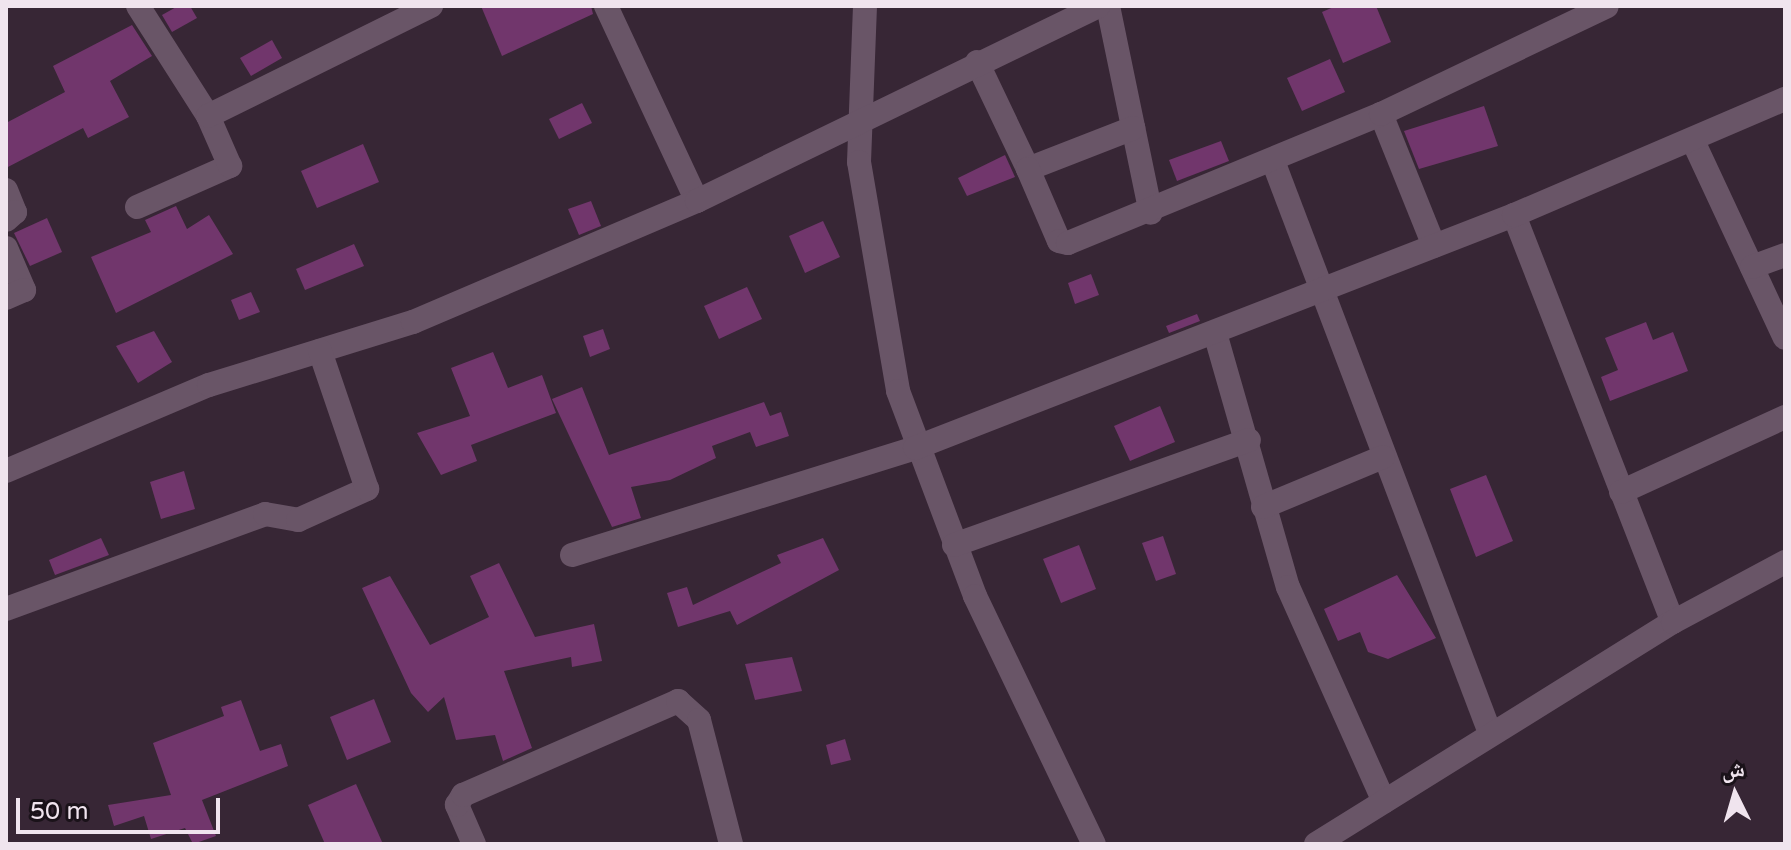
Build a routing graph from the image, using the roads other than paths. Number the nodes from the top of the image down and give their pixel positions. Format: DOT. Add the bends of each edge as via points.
graph roads {
  1 [pos="138,6"];
  2 [pos="431,6"];
  3 [pos="606,6"];
  4 [pos="865,6"];
  5 [pos="1098,6"];
  6 [pos="1108,6"];
  7 [pos="1607,6"];
  8 [pos="977,62"];
  9 [pos="1785,99"];
  10 [pos="1381,114"];
  11 [pos="208,116"];
  12 [pos="857,122"];
  13 [pos="1133,128"];
  14 [pos="1693,141"];
  15 [pos="1273,161"];
  16 [pos="1028,169"];
  17 [pos="6,190"];
  18 [pos="697,201"];
  19 [pos="137,207"];
  20 [pos="1151,213"];
  21 [pos="1514,215"];
  22 [pos="6,220"];
  23 [pos="1434,246"];
  24 [pos="6,248"];
  25 [pos="1785,255"];
  26 [pos="1752,267"];
  27 [pos="1321,291"];
  28 [pos="6,298"];
  29 [pos="1215,333"];
  30 [pos="1785,338"];
  31 [pos="320,351"];
  32 [pos="1785,417"];
  33 [pos="1249,440"];
  34 [pos="915,448"];
  35 [pos="1383,457"];
  36 [pos="6,471"];
  37 [pos="1621,492"];
  38 [pos="1263,507"];
  39 [pos="954,545"];
  40 [pos="572,555"];
  41 [pos="1785,562"];
  42 [pos="6,609"];
  43 [pos="1673,622"];
  44 [pos="1490,733"];
  45 [pos="1384,802"];
  46 [pos="474,844"];
  47 [pos="731,844"];
  48 [pos="1094,844"];
  49 [pos="1316,844"];
  1 -- 11 [label="street"];
  2 -- 11 [label="street"];
  3 -- 18 [label="street"];
  4 -- 12 [label="street"];
  5 -- 8 [label="street"];
  6 -- 13 [label="street"];
  7 -- 10 [label="street"];
  8 -- 12 [label="street"];
  8 -- 16 [label="street"];
  9 -- 14 [label="street"];
  10 -- 15 [label="street"];
  10 -- 23 [label="street"];
  11 -- 19 [label="street" via="230,166"];
  12 -- 18 [label="street"];
  12 -- 34 [label="street" via="873,274"];
  13 -- 16 [label="street"];
  13 -- 20 [label="street"];
  14 -- 21 [label="street"];
  14 -- 26 [label="street"];
  15 -- 20 [label="street"];
  15 -- 27 [label="street"];
  16 -- 20 [label="street" via="1063,244"];
  17 -- 22 [label="street" via="15,212"];
  18 -- 31 [label="street" via="413,322"];
  21 -- 23 [label="street"];
  21 -- 37 [label="street"];
  23 -- 27 [label="street"];
  24 -- 28 [label="street" via="24,290"];
  25 -- 26 [label="street"];
  26 -- 30 [label="street"];
  27 -- 29 [label="street"];
  27 -- 35 [label="street"];
  29 -- 33 [label="street"];
  29 -- 34 [label="street"];
  31 -- 36 [label="street" via="209,385"];
  31 -- 42 [label="street" via="367,489 298,520 265,514"];
  32 -- 37 [label="street"];
  33 -- 38 [label="street"];
  33 -- 39 [label="street"];
  34 -- 39 [label="street"];
  34 -- 40 [label="street"];
  35 -- 38 [label="street"];
  35 -- 44 [label="street"];
  37 -- 43 [label="street"];
  38 -- 45 [label="street" via="1288,587"];
  39 -- 48 [label="street"];
  41 -- 43 [label="street"];
  43 -- 44 [label="street"];
  44 -- 45 [label="street"];
  45 -- 49 [label="street"];
  46 -- 47 [label="street" via="457,805 463,795 678,701 699,720"];
}
